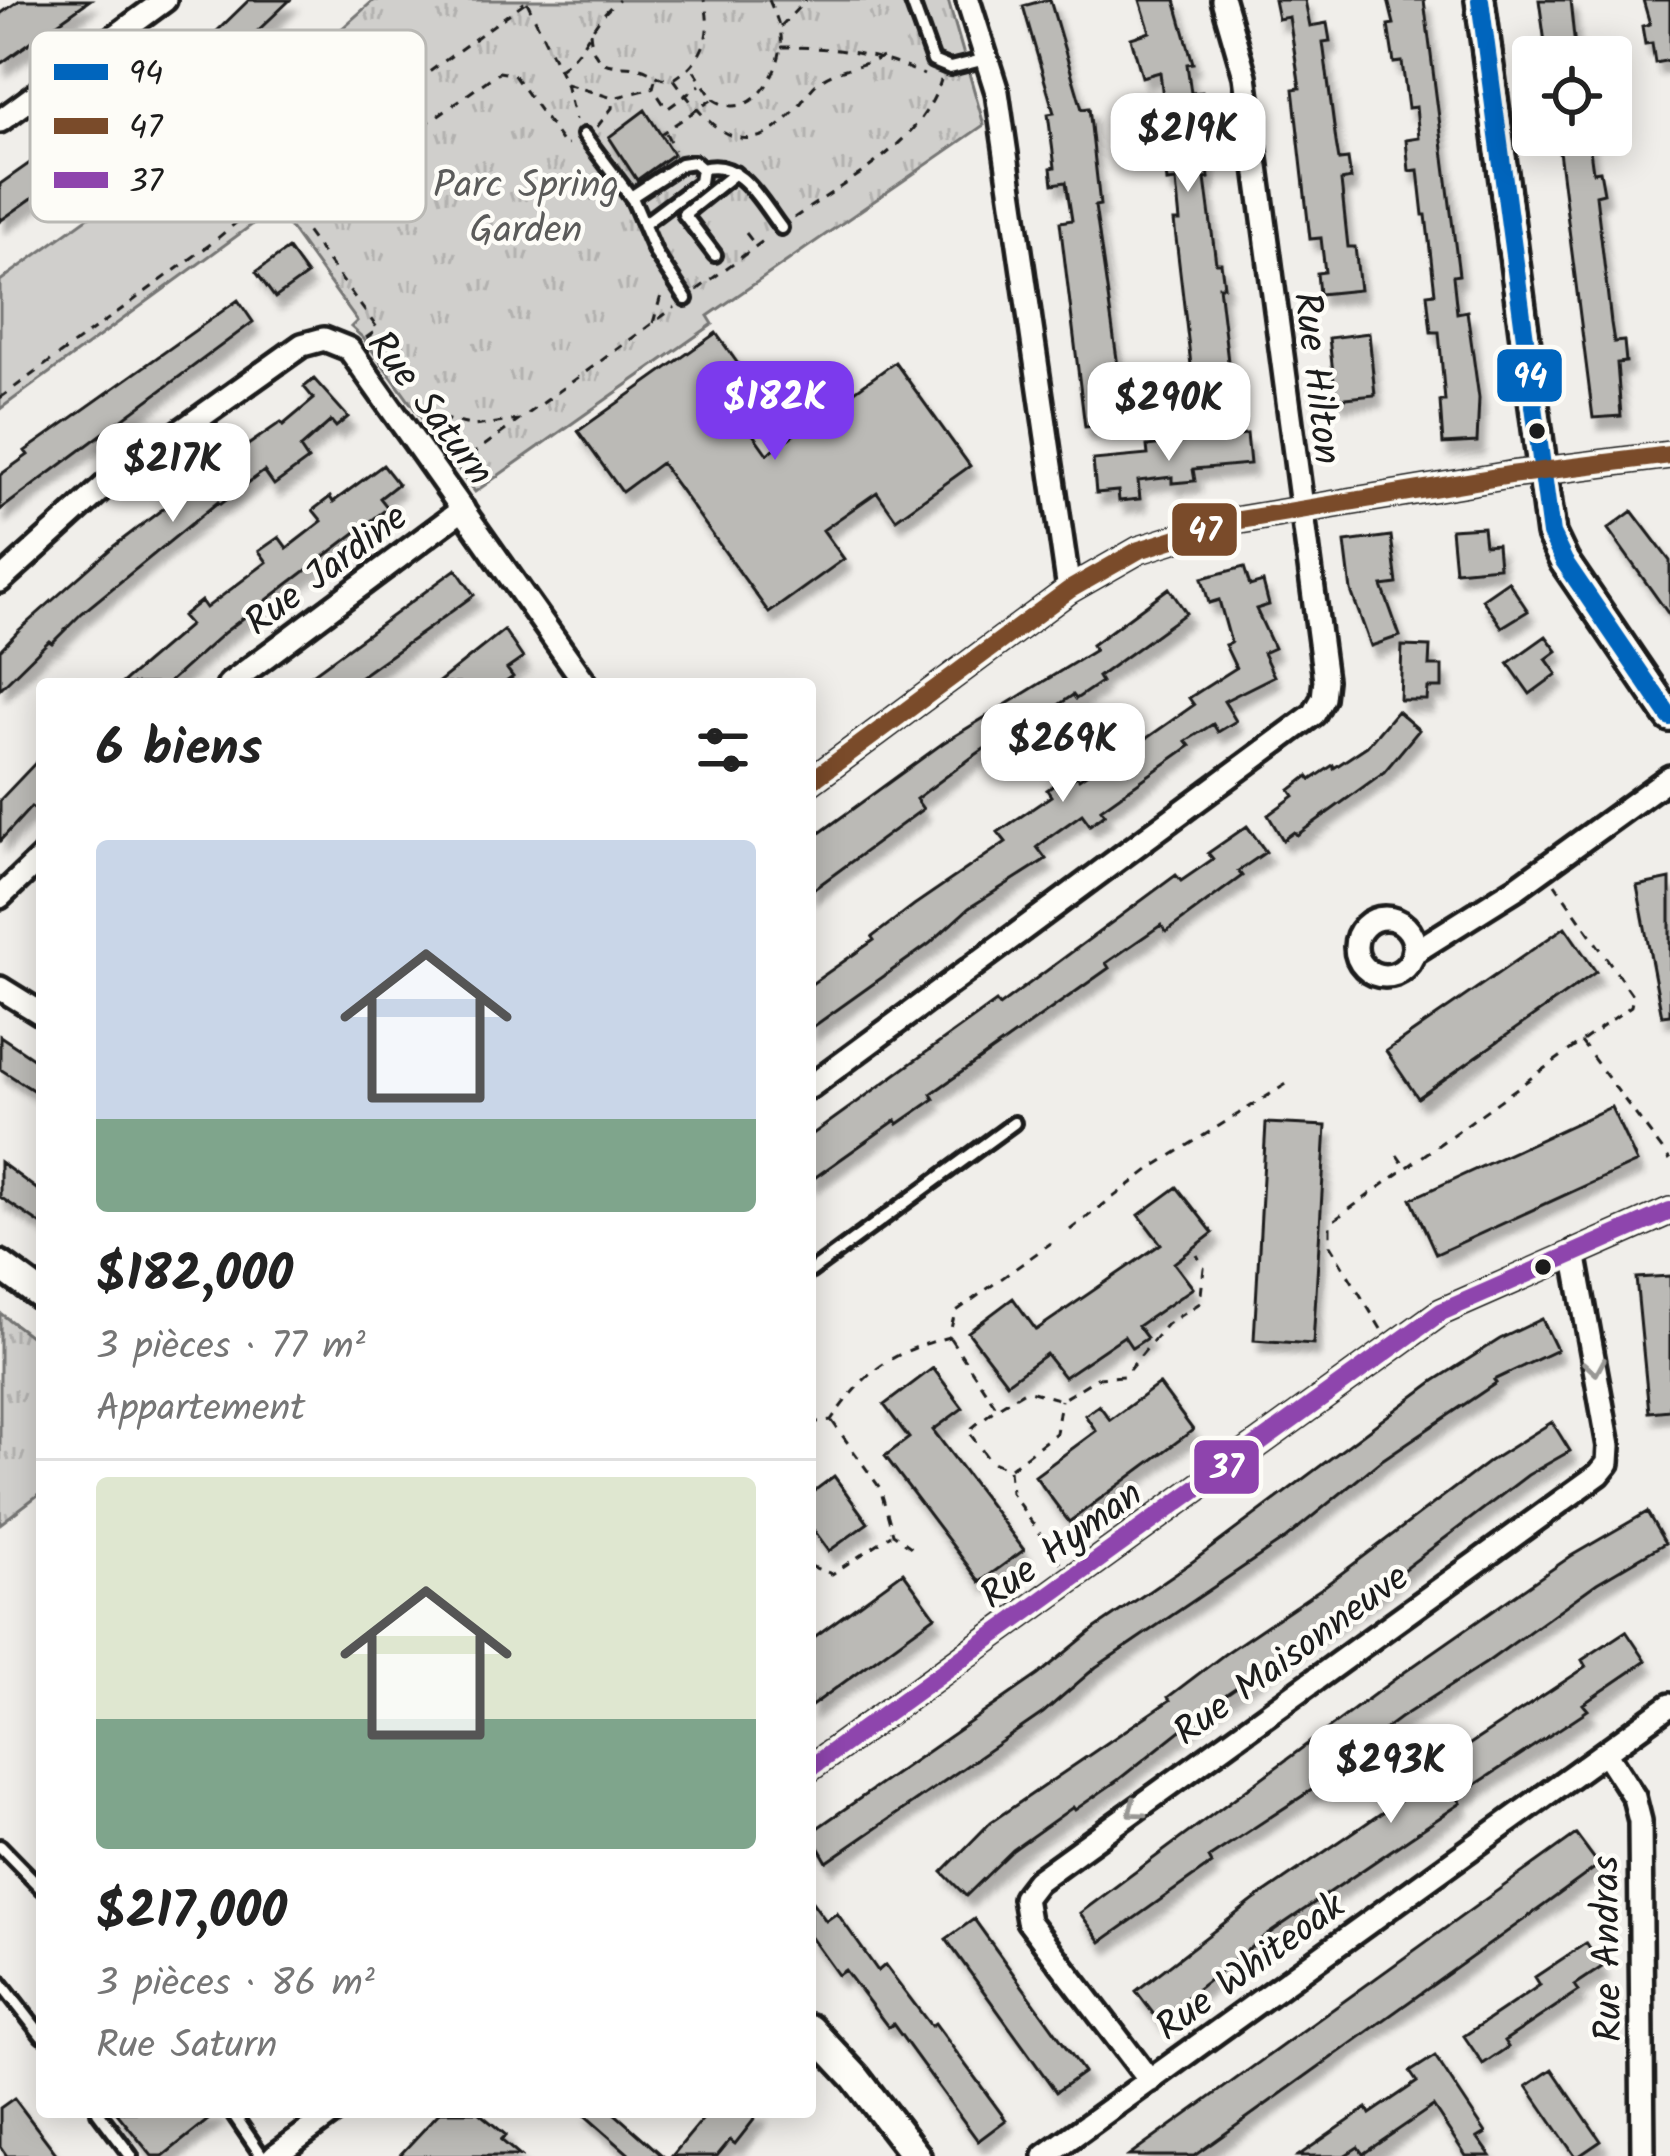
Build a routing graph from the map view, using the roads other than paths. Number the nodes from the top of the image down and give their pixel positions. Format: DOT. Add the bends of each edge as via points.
graph roads {
  1 [pos="165,0"];
  2 [pos="911,0"];
  3 [pos="968,0"];
  4 [pos="1223,0"];
  5 [pos="1480,0"];
  6 [pos="124,30"];
  7 [pos="986,59"];
  8 [pos="30,99"];
  9 [pos="0,121"];
  10 [pos="584,135"];
  11 [pos="702,170"];
  12 [pos="735,173"];
  13 [pos="631,197"];
  14 [pos="644,224"];
  15 [pos="781,227"];
  16 [pos="715,255"];
  17 [pos="686,298"];
  18 [pos="1670,455"];
  19 [pos="1542,471"];
  20 [pos="463,509"];
  21 [pos="1299,511"];
  22 [pos="0,581"];
  23 [pos="1069,590"];
  24 [pos="238,678"];
  25 [pos="575,678"];
  26 [pos="1670,717"];
  27 [pos="1670,777"];
  28 [pos="816,778"];
  29 [pos="36,863"];
  30 [pos="0,897"];
  31 [pos="1413,953"];
  32 [pos="0,988"];
  33 [pos="36,1010"];
  34 [pos="816,1083"];
  35 [pos="1014,1123"];
  36 [pos="1670,1211"];
  37 [pos="1574,1252"];
  38 [pos="0,1264"];
  39 [pos="816,1268"];
  40 [pos="36,1291"];
  41 [pos="1670,1705"];
  42 [pos="1605,1751"];
  43 [pos="816,1764"];
  44 [pos="0,1846"];
  45 [pos="36,1883"];
  46 [pos="0,1982"];
  47 [pos="36,2028"];
  48 [pos="816,2035"];
  49 [pos="1150,2081"];
  50 [pos="102,2118"];
  51 [pos="236,2118"];
  52 [pos="326,2118"];
  53 [pos="130,2156"];
  54 [pos="262,2156"];
  55 [pos="274,2156"];
  56 [pos="916,2156"];
  57 [pos="1045,2156"];
  58 [pos="1643,2156"];
  1 -- 6 [label="street"];
  2 -- 7 [label="lane" via="930,57 944,67"];
  3 -- 7 [label="street"];
  4 -- 21 [label="street, Rue Hilton" via="1245,76"];
  5 -- 19 [label="street"];
  7 -- 23 [label="street" via="1005,141"];
  8 -- 9 [label="street"];
  10 -- 13 [label="lane"];
  11 -- 12 [label="lane"];
  11 -- 13 [label="lane" via="681,164"];
  11 -- 14 [label="lane" via="700,182"];
  12 -- 15 [label="lane"];
  12 -- 16 [label="lane" via="684,214"];
  13 -- 14 [label="lane"];
  14 -- 17 [label="lane"];
  18 -- 19 [label="street"];
  19 -- 21 [label="street"];
  19 -- 26 [label="street" via="1559,552"];
  20 -- 22 [label="street, Rue Saturn" via="349,349 324,339 302,345 108,483"];
  20 -- 24 [label="street, Rue Jardine"];
  20 -- 25 [label="street, Rue Saturn"];
  21 -- 23 [label="street" via="1228,522 1139,550"];
  21 -- 34 [label="street, Rue Hilton" via="1324,680 1314,714"];
  23 -- 28 [label="street"];
  27 -- 31 [label="street"];
  29 -- 30 [label="street"];
  32 -- 33 [label="street"];
  35 -- 39 [label="lane"];
  36 -- 37 [label="street, Rue Hyman"];
  37 -- 43 [label="street, Rue Hyman" via="1441,1312"];
  37 -- 49 [label="street, Rue Maisonneuve, one-way" via="1610,1446 1599,1474 1024,1898 1028,1921"];
  38 -- 40 [label="street"];
  41 -- 42 [label="street, Rue Whiteoak"];
  42 -- 49 [label="street, Rue Whiteoak"];
  42 -- 58 [label="street, Rue Andras" via="1640,1821"];
  44 -- 45 [label="lane"];
  46 -- 47 [label="lane"];
  48 -- 56 [label="street"];
  49 -- 57 [label="street, Rue Whiteoak"];
  50 -- 53 [label="lane"];
  51 -- 54 [label="lane"];
  52 -- 55 [label="street"];
}
